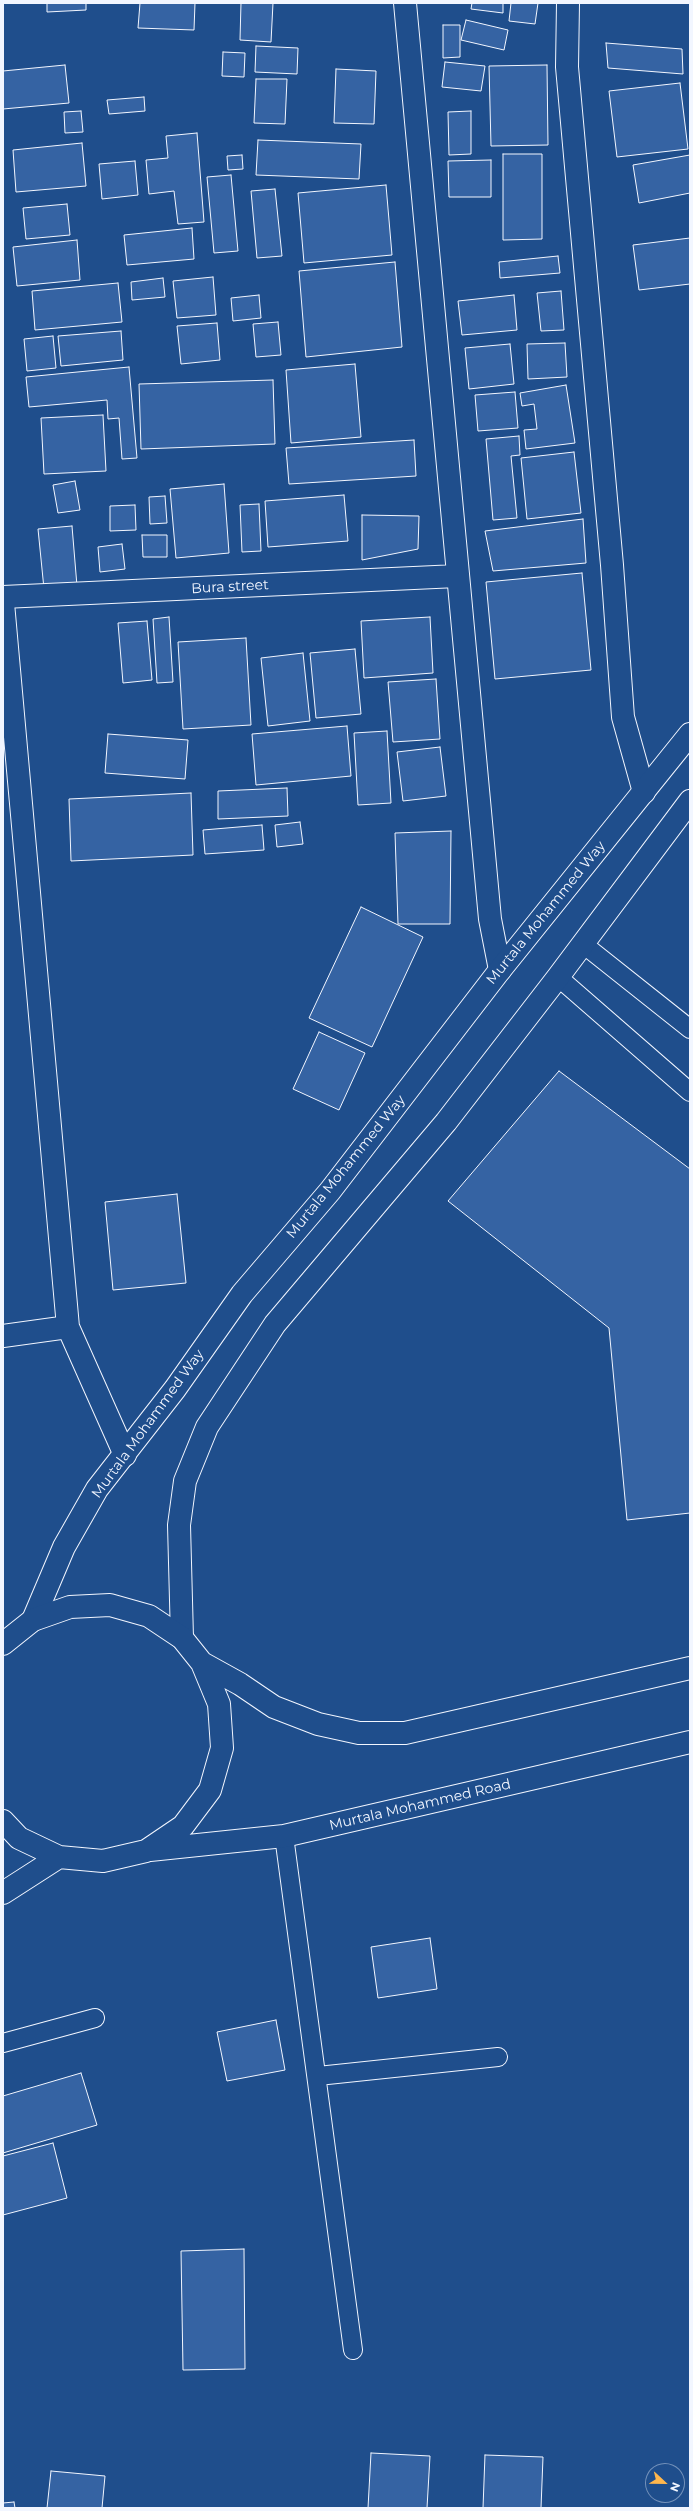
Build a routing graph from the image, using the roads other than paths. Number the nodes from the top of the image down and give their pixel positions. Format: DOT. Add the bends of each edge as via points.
graph roads {
  1 [pos="405,3"];
  2 [pos="568,3"];
  3 [pos="457,576"];
  4 [pos="3,597"];
  5 [pos="3,603"];
  6 [pos="690,734"];
  7 [pos="644,792"];
  8 [pos="690,801"];
  9 [pos="583,944"];
  10 [pos="500,970"];
  11 [pos="558,977"];
  12 [pos="690,1029"];
  13 [pos="690,1092"];
  14 [pos="68,1327"];
  15 [pos="3,1336"];
  16 [pos="125,1455"];
  17 [pos="33,1620"];
  18 [pos="182,1638"];
  19 [pos="3,1644"];
  20 [pos="202,1663"];
  21 [pos="690,1668"];
  22 [pos="690,1742"];
  23 [pos="3,1821"];
  24 [pos="284,1836"];
  25 [pos="146,1850"];
  26 [pos="59,1857"];
  27 [pos="3,1893"];
  28 [pos="95,2018"];
  29 [pos="3,2043"];
  30 [pos="498,2057"];
  31 [pos="318,2076"];
  32 [pos="353,2350"];
  1 -- 3 [label="main road"];
  2 -- 7 [label="main road" via="567,68 612,565 623,717"];
  3 -- 4 [label="main road, Bura street"];
  3 -- 10 [label="main road" via="490,919"];
  5 -- 14 [label="main road"];
  6 -- 7 [label="main road, Murtala Mohammed Way"];
  7 -- 10 [label="main road, Murtala Mohammed Way"];
  8 -- 9 [label="main road"];
  9 -- 11 [label="main road"];
  9 -- 12 [label="lane"];
  10 -- 16 [label="main road, Murtala Mohammed Way" via="330,1191 242,1294"];
  11 -- 13 [label="lane"];
  11 -- 18 [label="main road" via="446,1122 275,1324 207,1428 185,1481 179,1525"];
  14 -- 15 [label="main road"];
  14 -- 16 [label="main road"];
  16 -- 17 [label="main road, Murtala Mohammed Way" via="98,1489 64,1547"];
  17 -- 18 [label="main road" via="70,1606 110,1605 149,1616"];
  17 -- 19 [label="main road"];
  18 -- 20 [label="main road"];
  20 -- 21 [label="main road" via="274,1707 318,1724 360,1733 405,1733"];
  20 -- 25 [label="main road" via="220,1704 222,1748 210,1790 183,1826"];
  22 -- 24 [label="main road, Murtala Mohammed Road"];
  23 -- 26 [label="main road" via="19,1838"];
  24 -- 25 [label="main road, Murtala Mohammed Road"];
  24 -- 31 [label="lane"];
  25 -- 26 [label="main road" via="103,1861"];
  26 -- 27 [label="main road"];
  28 -- 29 [label="lane"];
  30 -- 31 [label="lane"];
  31 -- 32 [label="lane"];
}
